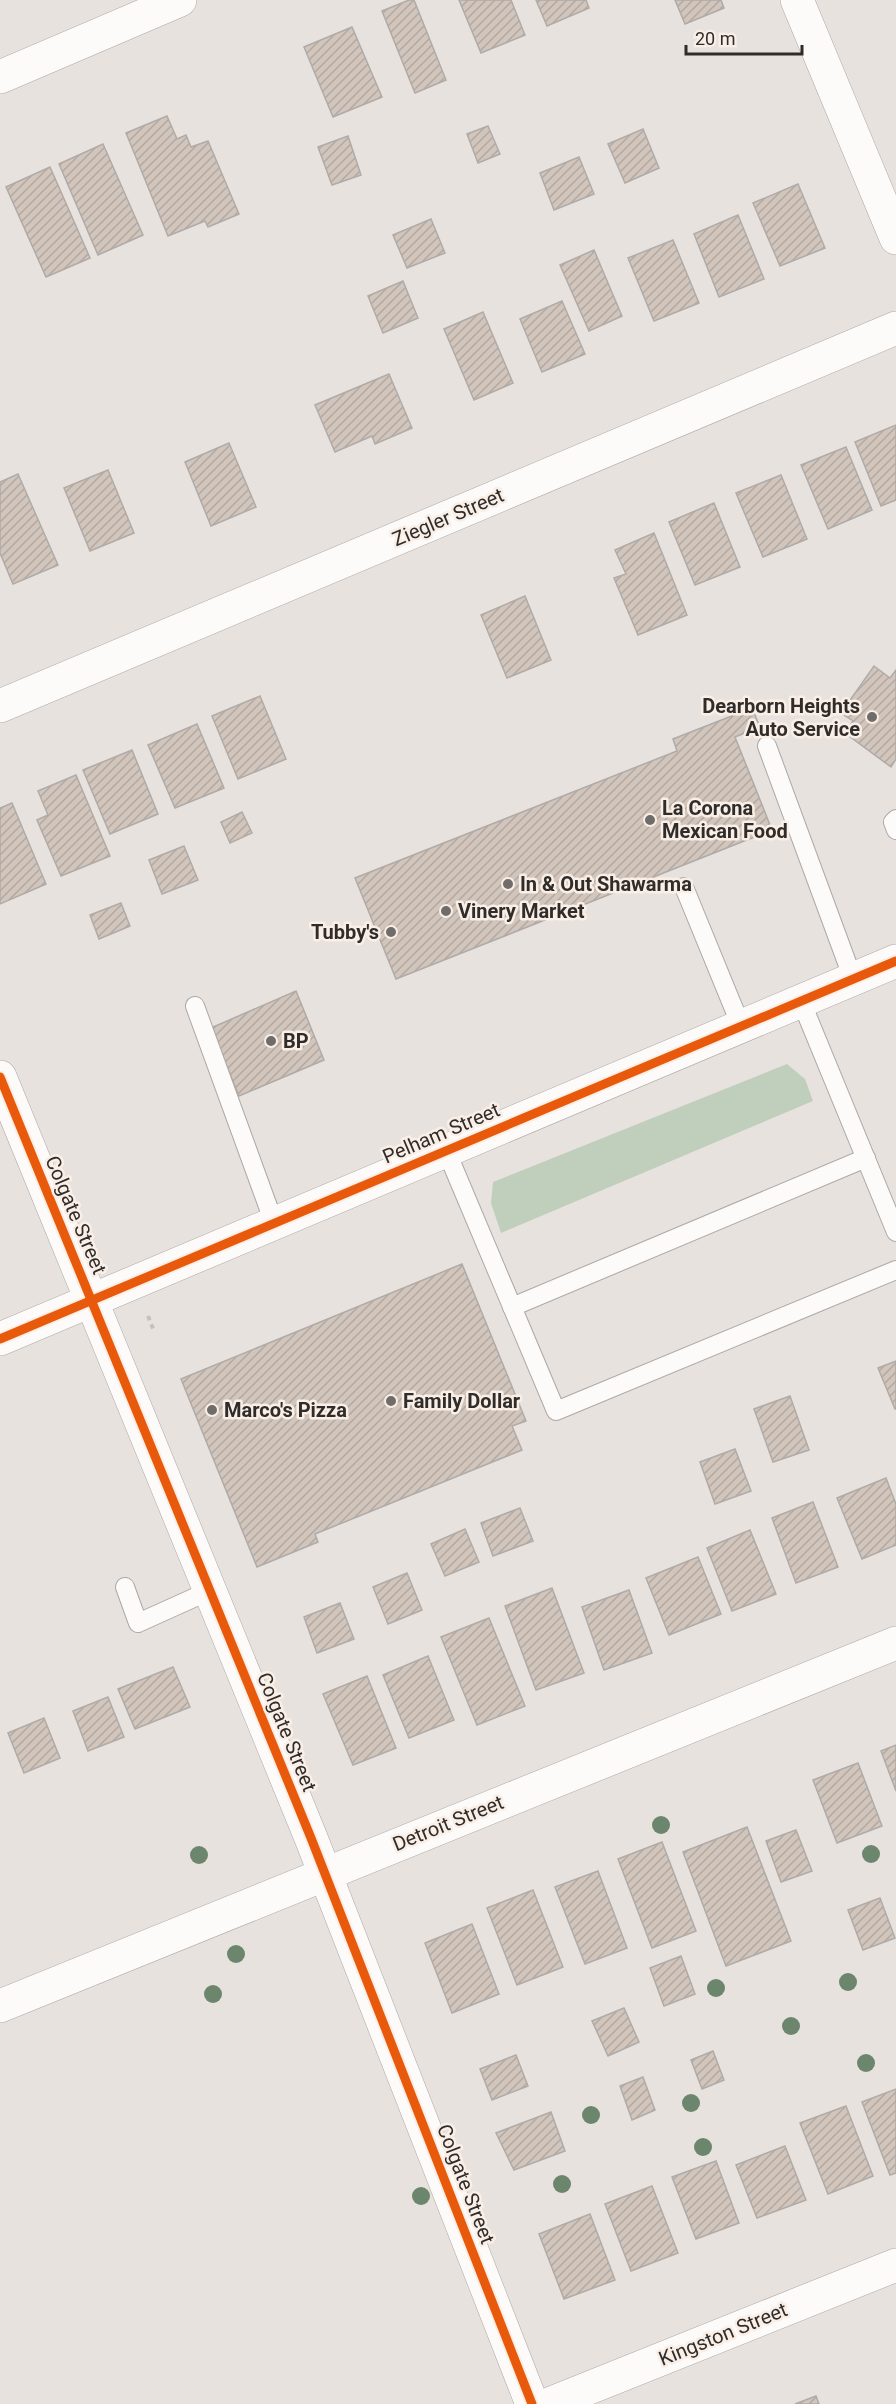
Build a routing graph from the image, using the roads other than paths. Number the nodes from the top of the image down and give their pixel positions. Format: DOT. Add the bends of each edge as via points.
graph roads {
  1 [pos="180,0"];
  2 [pos="796,0"];
  3 [pos="0,77"];
  4 [pos="896,238"];
  5 [pos="896,328"];
  6 [pos="0,706"];
  7 [pos="767,746"];
  8 [pos="896,819"];
  9 [pos="896,830"];
  10 [pos="684,887"];
  11 [pos="896,961"];
  12 [pos="853,979"];
  13 [pos="801,1001"];
  14 [pos="195,1006"];
  15 [pos="741,1026"];
  16 [pos="0,1077"];
  17 [pos="446,1150"];
  18 [pos="866,1158"];
  19 [pos="274,1223"];
  20 [pos="896,1232"];
  21 [pos="896,1270"];
  22 [pos="92,1300"];
  23 [pos="512,1307"];
  24 [pos="0,1339"];
  25 [pos="125,1587"];
  26 [pos="209,1591"];
  27 [pos="896,1643"];
  28 [pos="324,1873"];
  29 [pos="0,2006"];
  30 [pos="896,2265"];
  31 [pos="532,2404"];
  32 [pos="549,2404"];
  1 -- 3 [label="street"];
  2 -- 4 [label="street"];
  5 -- 6 [label="street, Ziegler Street"];
  7 -- 12 [label="lane"];
  8 -- 9 [label="lane"];
  10 -- 15 [label="lane"];
  11 -- 12 [label="street, Pelham Street"];
  12 -- 13 [label="street, Pelham Street"];
  13 -- 15 [label="street, Pelham Street"];
  13 -- 18 [label="lane"];
  14 -- 19 [label="lane"];
  15 -- 17 [label="street, Pelham Street"];
  16 -- 22 [label="street, Colgate Street"];
  17 -- 19 [label="street, Pelham Street"];
  17 -- 23 [label="lane"];
  18 -- 20 [label="lane"];
  18 -- 23 [label="lane"];
  19 -- 22 [label="street, Pelham Street"];
  21 -- 23 [label="lane" via="556,1411"];
  22 -- 24 [label="street, Pelham Street"];
  22 -- 26 [label="street, Colgate Street"];
  25 -- 26 [label="lane" via="138,1623"];
  26 -- 28 [label="street, Colgate Street"];
  27 -- 28 [label="street, Detroit Street"];
  28 -- 29 [label="street, Detroit Street"];
  28 -- 31 [label="street, Colgate Street"];
  30 -- 32 [label="street, Kingston Street"];
}
